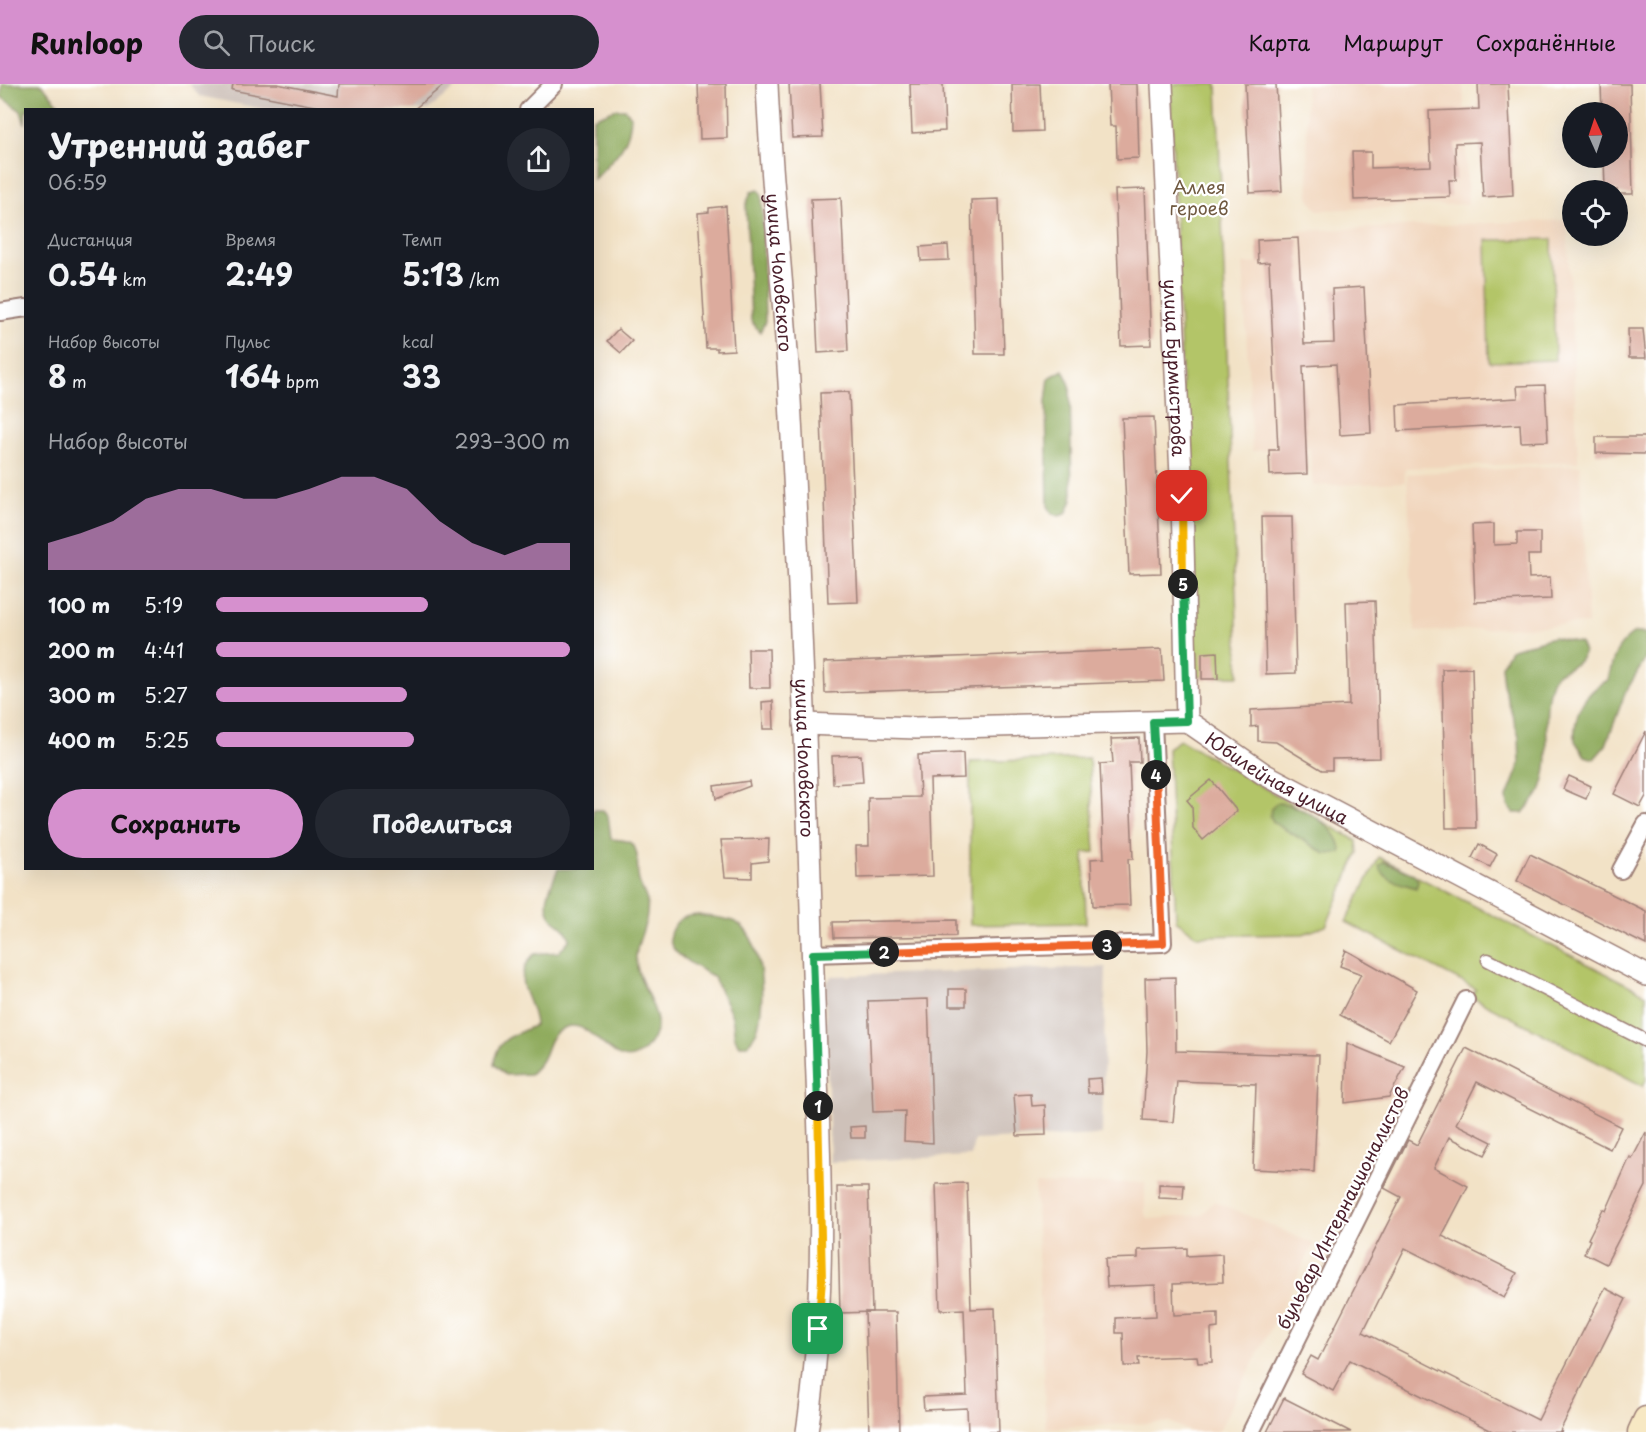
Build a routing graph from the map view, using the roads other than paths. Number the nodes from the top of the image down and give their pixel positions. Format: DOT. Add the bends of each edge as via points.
graph roads {
  1 [pos="554,84"];
  2 [pos="767,84"];
  3 [pos="1162,84"];
  4 [pos="530,108"];
  5 [pos="24,308"];
  6 [pos="0,312"];
  7 [pos="1187,721"];
  8 [pos="1153,722"];
  9 [pos="804,724"];
  10 [pos="1646,824"];
  11 [pos="1621,870"];
  12 [pos="813,954"];
  13 [pos="1488,960"];
  14 [pos="1646,975"];
  15 [pos="1466,1000"];
  16 [pos="1646,1041"];
  17 [pos="1646,1419"];
  18 [pos="807,1432"];
  19 [pos="1251,1432"];
  20 [pos="1640,1432"];
  1 -- 4 [label="street"];
  2 -- 9 [label="street, улица Чоловского" via="789,380"];
  3 -- 7 [label="street, улица Бурмистрова" via="1182,496"];
  5 -- 6 [label="street"];
  7 -- 8 [label="street, Юбилейная улица"];
  7 -- 14 [label="street, Юбилейная улица" via="1264,774"];
  8 -- 9 [label="street, Юбилейная улица" via="916,728"];
  8 -- 12 [label="street" via="1163,943"];
  9 -- 12 [label="street, улица Чоловского"];
  10 -- 11 [label="street"];
  12 -- 18 [label="street, улица Чоловского" via="822,1280"];
  13 -- 16 [label="street"];
  15 -- 19 [label="street, бульвар Интернационалистов"];
  17 -- 20 [label="main road"];
}
